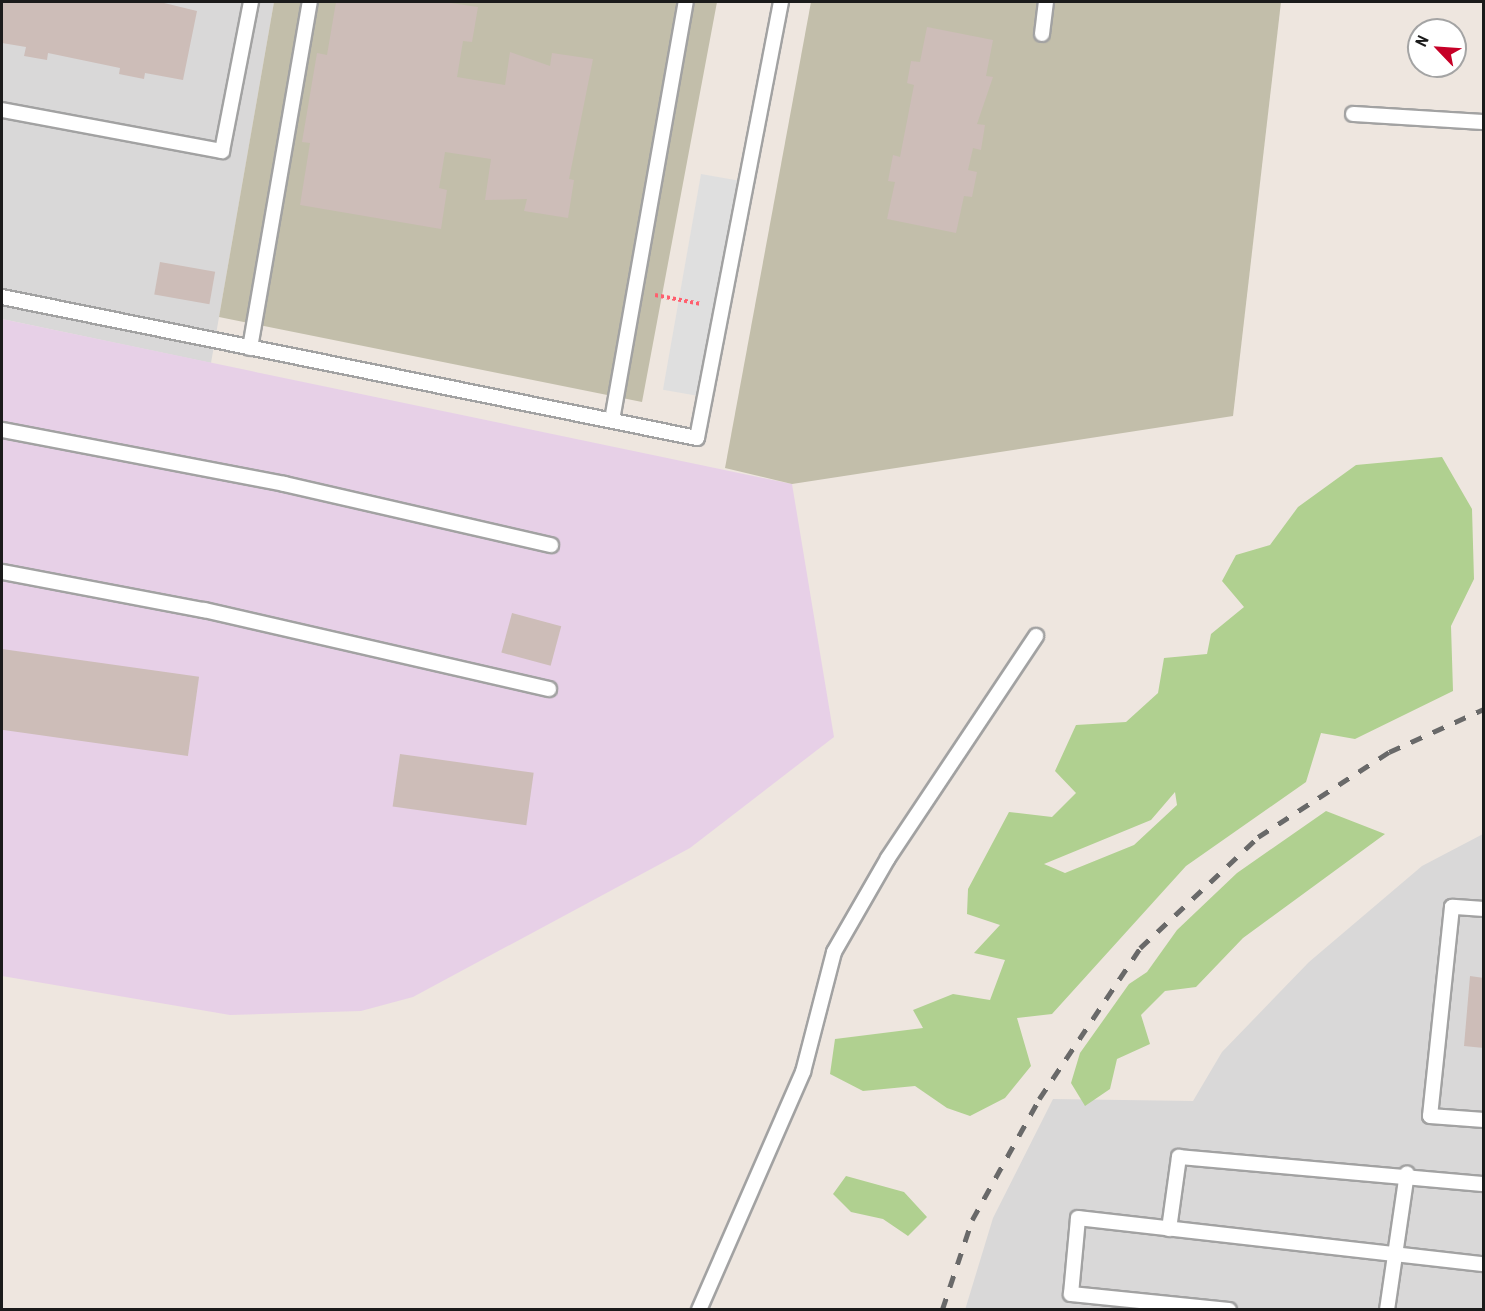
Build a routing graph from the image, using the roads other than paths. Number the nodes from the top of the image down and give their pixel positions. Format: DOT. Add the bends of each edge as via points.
graph roads {
  1 [pos="251,2"];
  2 [pos="310,2"];
  3 [pos="686,2"];
  4 [pos="781,2"];
  5 [pos="1046,2"];
  6 [pos="1042,34"];
  7 [pos="2,110"];
  8 [pos="1353,114"];
  9 [pos="1484,122"];
  10 [pos="2,297"];
  11 [pos="250,348"];
  12 [pos="612,420"];
  13 [pos="2,430"];
  14 [pos="551,545"];
  15 [pos="2,572"];
  16 [pos="1036,636"];
  17 [pos="549,689"];
  18 [pos="1484,909"];
  19 [pos="1484,1120"];
  20 [pos="1407,1173"];
  21 [pos="1484,1184"];
  22 [pos="1169,1228"];
  23 [pos="1398,1254"];
  24 [pos="1484,1264"];
  25 [pos="699,1310"];
  26 [pos="1229,1310"];
  27 [pos="1387,1310"];
  1 -- 7 [label="lane" via="222,151"];
  2 -- 11 [label="lane"];
  3 -- 12 [label="lane"];
  4 -- 12 [label="lane" via="697,438"];
  5 -- 6 [label="lane"];
  8 -- 9 [label="lane"];
  10 -- 11 [label="lane"];
  11 -- 12 [label="lane"];
  13 -- 14 [label="lane" via="284,484"];
  15 -- 17 [label="lane" via="204,610"];
  16 -- 25 [label="lane" via="888,858 834,952 803,1072"];
  18 -- 19 [label="lane" via="1452,907 1430,1116"];
  20 -- 21 [label="lane"];
  20 -- 22 [label="lane" via="1179,1156"];
  20 -- 23 [label="lane"];
  22 -- 23 [label="lane"];
  22 -- 26 [label="lane" via="1078,1218 1071,1294"];
  23 -- 24 [label="lane"];
  23 -- 27 [label="lane"];
}
